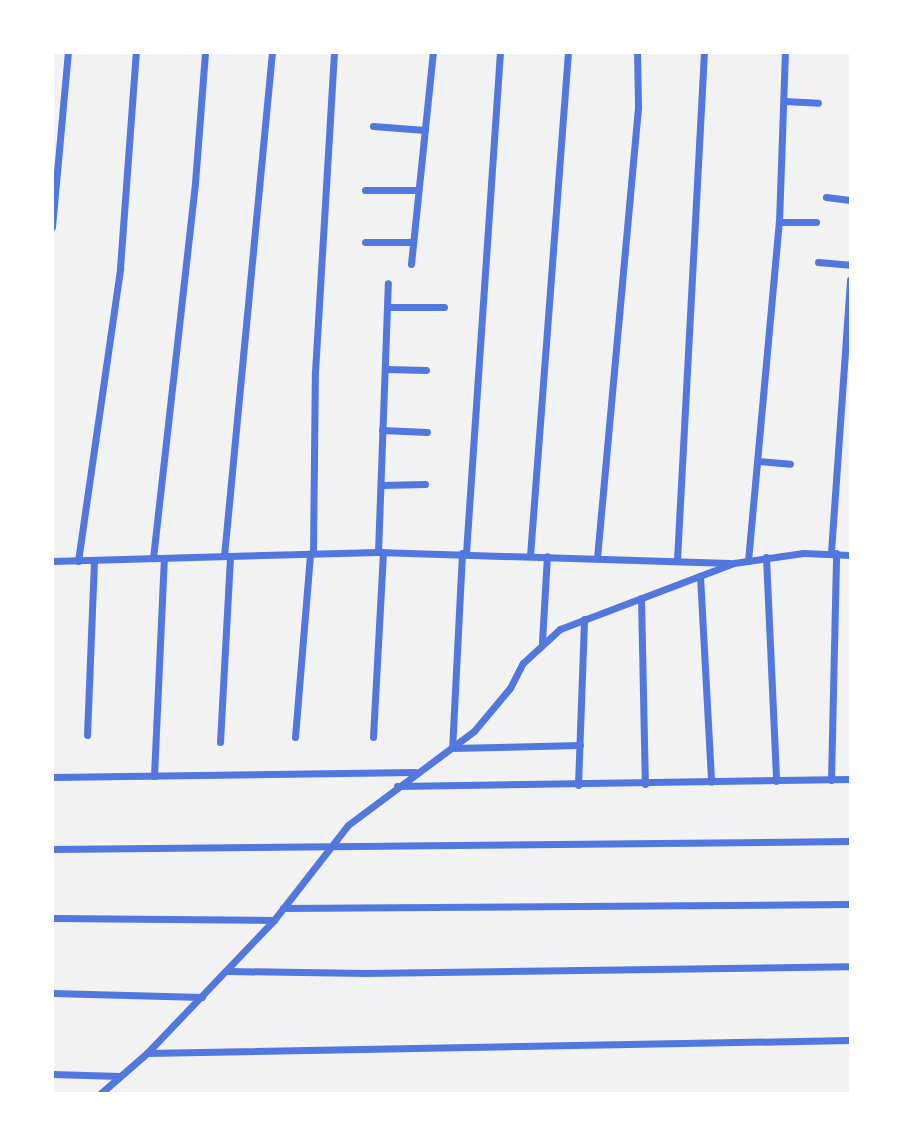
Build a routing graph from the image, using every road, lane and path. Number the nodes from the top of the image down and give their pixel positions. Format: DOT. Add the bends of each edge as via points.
graph roads {
  1 [pos="68,52"];
  2 [pos="136,52"];
  3 [pos="205,52"];
  4 [pos="272,52"];
  5 [pos="334,52"];
  6 [pos="433,52"];
  7 [pos="500,52"];
  8 [pos="568,52"];
  9 [pos="637,52"];
  10 [pos="704,52"];
  11 [pos="785,52"];
  12 [pos="784,101"];
  13 [pos="818,103"];
  14 [pos="373,126"];
  15 [pos="425,130"];
  16 [pos="365,190"];
  17 [pos="418,191"];
  18 [pos="826,197"];
  19 [pos="850,200"];
  20 [pos="779,222"];
  21 [pos="816,222"];
  22 [pos="52,227"];
  23 [pos="365,242"];
  24 [pos="413,242"];
  25 [pos="818,262"];
  26 [pos="411,264"];
  27 [pos="850,265"];
  28 [pos="850,279"];
  29 [pos="388,283"];
  30 [pos="387,307"];
  31 [pos="444,307"];
  32 [pos="385,369"];
  33 [pos="426,370"];
  34 [pos="382,430"];
  35 [pos="427,432"];
  36 [pos="758,461"];
  37 [pos="790,464"];
  38 [pos="425,484"];
  39 [pos="380,485"];
  40 [pos="381,552"];
  41 [pos="834,552"];
  42 [pos="464,553"];
  43 [pos="312,554"];
  44 [pos="850,555"];
  45 [pos="227,556"];
  46 [pos="530,556"];
  47 [pos="547,556"];
  48 [pos="766,557"];
  49 [pos="153,558"];
  50 [pos="164,558"];
  51 [pos="597,558"];
  52 [pos="94,560"];
  53 [pos="52,561"];
  54 [pos="78,561"];
  55 [pos="677,561"];
  56 [pos="748,561"];
  57 [pos="734,563"];
  58 [pos="700,576"];
  59 [pos="641,598"];
  60 [pos="584,619"];
  61 [pos="542,642"];
  62 [pos="87,735"];
  63 [pos="295,737"];
  64 [pos="373,737"];
  65 [pos="220,742"];
  66 [pos="580,745"];
  67 [pos="452,748"];
  68 [pos="416,772"];
  69 [pos="154,776"];
  70 [pos="52,777"];
  71 [pos="850,779"];
  72 [pos="831,780"];
  73 [pos="776,781"];
  74 [pos="711,782"];
  75 [pos="645,784"];
  76 [pos="578,785"];
  77 [pos="396,786"];
  78 [pos="850,841"];
  79 [pos="326,848"];
  80 [pos="52,849"];
  81 [pos="850,904"];
  82 [pos="283,908"];
  83 [pos="52,918"];
  84 [pos="274,920"];
  85 [pos="850,966"];
  86 [pos="227,971"];
  87 [pos="52,993"];
  88 [pos="202,997"];
  89 [pos="850,1040"];
  90 [pos="147,1053"];
  91 [pos="52,1074"];
  92 [pos="120,1076"];
  93 [pos="100,1094"];
  1 -- 22 [label="street"];
  2 -- 54 [label="street" via="120,268"];
  3 -- 49 [label="street"];
  4 -- 45 [label="street"];
  5 -- 43 [label="street" via="316,372"];
  6 -- 15 [label="street"];
  7 -- 42 [label="street"];
  8 -- 46 [label="street"];
  9 -- 51 [label="street" via="638,107"];
  10 -- 55 [label="street"];
  11 -- 12 [label="street"];
  12 -- 13 [label="street"];
  12 -- 20 [label="street"];
  14 -- 15 [label="street"];
  15 -- 17 [label="street"];
  16 -- 17 [label="street"];
  17 -- 24 [label="street"];
  18 -- 19 [label="street"];
  20 -- 21 [label="street"];
  20 -- 36 [label="street"];
  23 -- 24 [label="street"];
  24 -- 26 [label="street"];
  25 -- 27 [label="street"];
  28 -- 41 [label="street"];
  29 -- 30 [label="street"];
  30 -- 31 [label="street"];
  30 -- 32 [label="street"];
  32 -- 33 [label="street"];
  32 -- 34 [label="street"];
  34 -- 35 [label="street"];
  34 -- 39 [label="street"];
  36 -- 37 [label="street"];
  36 -- 56 [label="street"];
  38 -- 39 [label="street"];
  39 -- 40 [label="street"];
  40 -- 42 [label="street"];
  40 -- 43 [label="street"];
  40 -- 64 [label="street"];
  41 -- 44 [label="street"];
  41 -- 48 [label="street"];
  41 -- 72 [label="street"];
  42 -- 46 [label="street"];
  42 -- 67 [label="street"];
  43 -- 45 [label="street"];
  43 -- 63 [label="street"];
  45 -- 50 [label="street"];
  45 -- 65 [label="street"];
  46 -- 47 [label="street"];
  47 -- 51 [label="street"];
  47 -- 61 [label="street"];
  48 -- 56 [label="street"];
  48 -- 73 [label="street"];
  49 -- 50 [label="street"];
  49 -- 52 [label="street"];
  50 -- 69 [label="street"];
  51 -- 55 [label="street"];
  52 -- 54 [label="street"];
  52 -- 62 [label="street"];
  53 -- 54 [label="street"];
  55 -- 57 [label="street"];
  56 -- 57 [label="street"];
  57 -- 58 [label="street"];
  58 -- 59 [label="street"];
  58 -- 74 [label="street"];
  59 -- 60 [label="street"];
  59 -- 75 [label="street"];
  60 -- 61 [label="street"];
  60 -- 66 [label="street"];
  61 -- 67 [label="street" via="494,710"];
  66 -- 67 [label="street"];
  66 -- 76 [label="street"];
  67 -- 68 [label="street"];
  68 -- 69 [label="street"];
  68 -- 77 [label="street"];
  69 -- 70 [label="street"];
  71 -- 72 [label="street"];
  72 -- 73 [label="street"];
  73 -- 74 [label="street"];
  74 -- 75 [label="street"];
  75 -- 76 [label="street"];
  76 -- 77 [label="street"];
  77 -- 79 [label="street"];
  78 -- 79 [label="street"];
  79 -- 80 [label="street"];
  79 -- 82 [label="street"];
  81 -- 82 [label="street"];
  82 -- 84 [label="street"];
  83 -- 84 [label="street"];
  84 -- 86 [label="street"];
  85 -- 86 [label="street"];
  86 -- 88 [label="street"];
  87 -- 88 [label="street"];
  88 -- 90 [label="street"];
  89 -- 90 [label="street"];
  90 -- 92 [label="street"];
  91 -- 92 [label="street"];
  92 -- 93 [label="street"];
}
